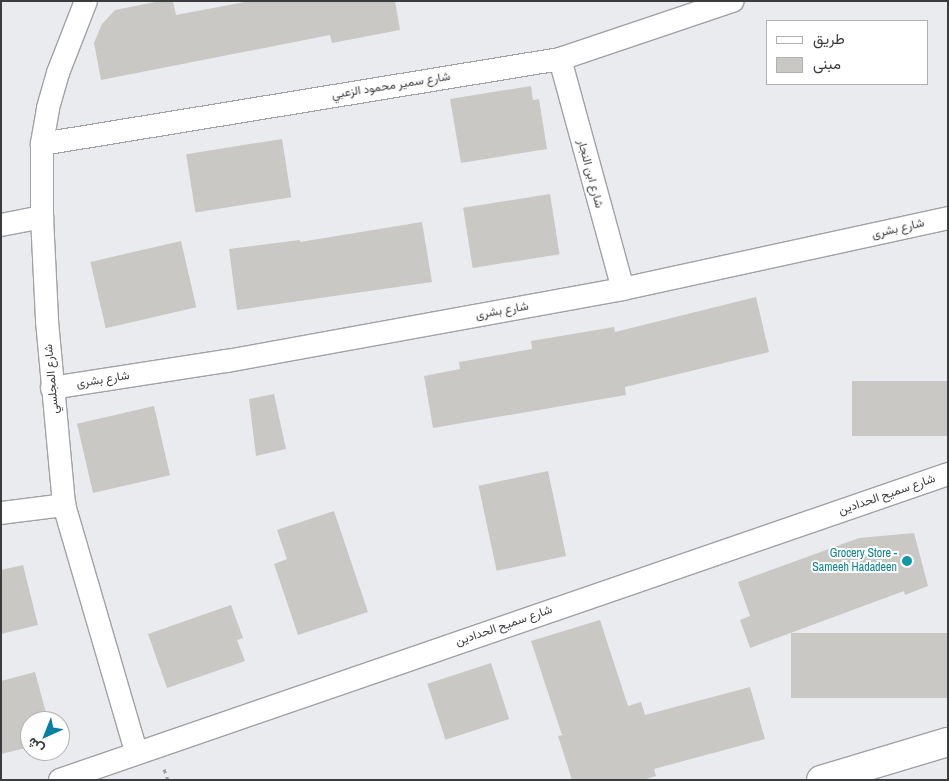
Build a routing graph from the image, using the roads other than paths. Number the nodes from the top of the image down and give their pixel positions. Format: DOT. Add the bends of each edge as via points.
graph roads {
  1 [pos="86,1"];
  2 [pos="732,1"];
  3 [pos="560,59"];
  4 [pos="42,144"];
  5 [pos="42,217"];
  6 [pos="948,218"];
  7 [pos="1,225"];
  8 [pos="623,288"];
  9 [pos="52,388"];
  10 [pos="948,474"];
  11 [pos="64,505"];
  12 [pos="1,513"];
  13 [pos="948,742"];
  14 [pos="136,752"];
  15 [pos="60,780"];
  16 [pos="821,780"];
  1 -- 4 [label="street, شارع المجلسي" via="58,73"];
  2 -- 3 [label="street, شارع سمير محمود الزعبي"];
  3 -- 4 [label="street, شارع سمير محمود الزعبي"];
  3 -- 8 [label="street, شارع ابن النجار"];
  4 -- 5 [label="street, شارع المجلسي"];
  5 -- 7 [label="street"];
  5 -- 9 [label="street, شارع المجلسي"];
  6 -- 8 [label="street, شارع بشرى"];
  8 -- 9 [label="street, شارع بشرى" via="227,361"];
  9 -- 11 [label="street, شارع المجلسي"];
  10 -- 14 [label="street, شارع سميح الحدادين" via="617,586 217,728"];
  11 -- 12 [label="street"];
  11 -- 14 [label="street, شارع المجلسي"];
  13 -- 16 [label="street"];
  14 -- 15 [label="street, شارع سميح الحدادين"];
}
